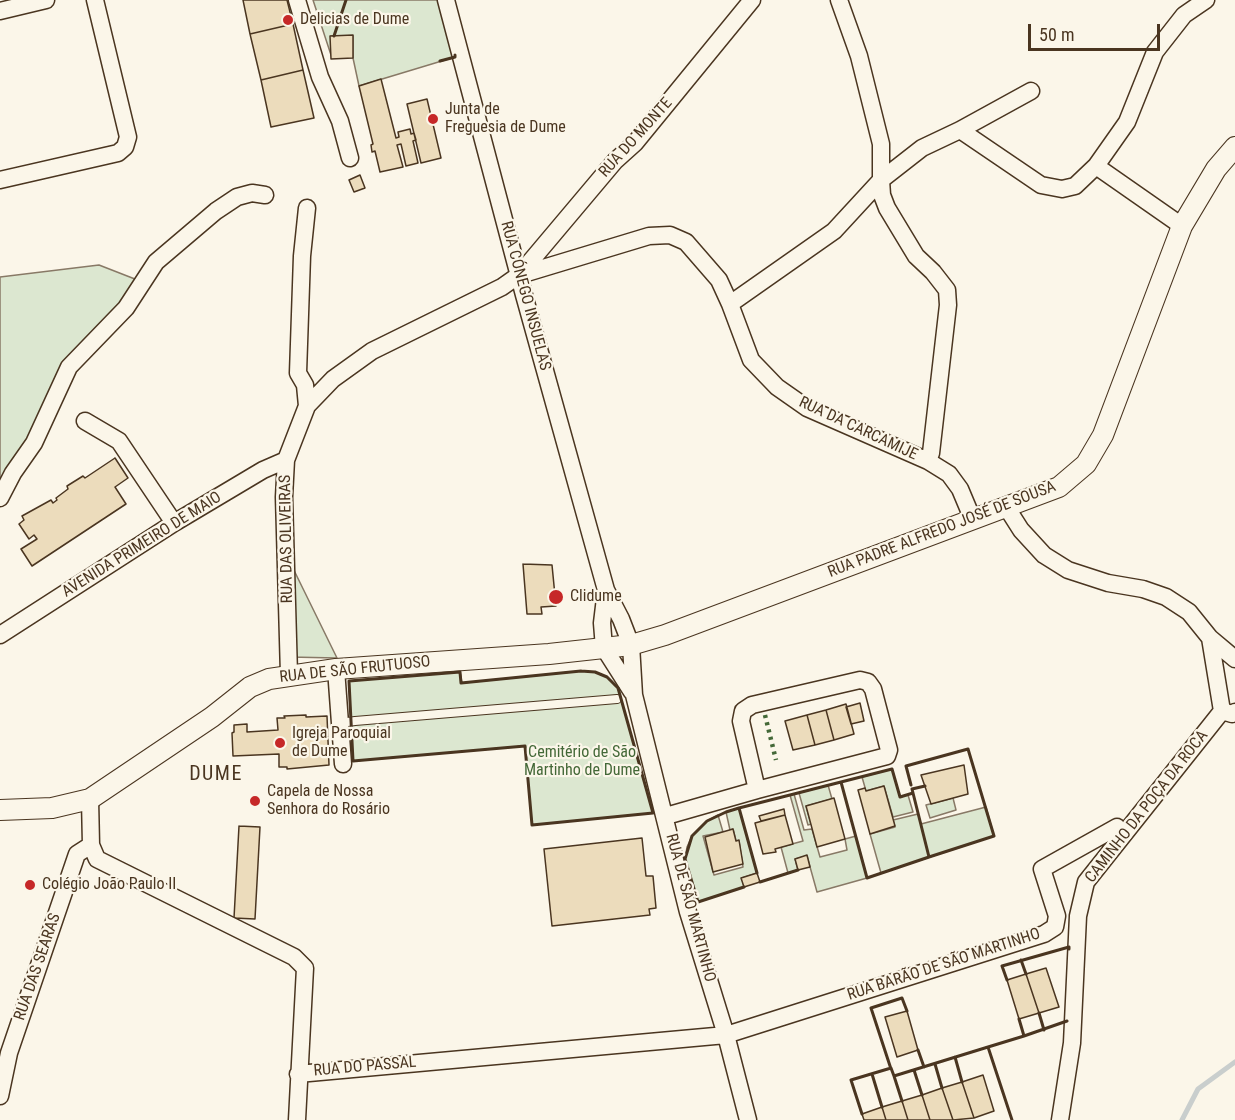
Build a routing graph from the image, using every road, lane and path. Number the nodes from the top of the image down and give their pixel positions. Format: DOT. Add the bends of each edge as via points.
graph roads {
  1 [pos="46,0"];
  2 [pos="95,0"];
  3 [pos="297,0"];
  4 [pos="446,0"];
  5 [pos="752,0"];
  6 [pos="839,0"];
  7 [pos="1206,0"];
  8 [pos="0,11"];
  9 [pos="1030,91"];
  10 [pos="960,130"];
  11 [pos="1235,147"];
  12 [pos="350,158"];
  13 [pos="1095,166"];
  14 [pos="0,180"];
  15 [pos="880,180"];
  16 [pos="265,195"];
  17 [pos="307,208"];
  18 [pos="1182,226"];
  19 [pos="519,275"];
  20 [pos="730,304"];
  21 [pos="307,406"];
  22 [pos="85,420"];
  23 [pos="286,460"];
  24 [pos="927,461"];
  25 [pos="0,498"];
  26 [pos="1007,508"];
  27 [pos="973,520"];
  28 [pos="174,523"];
  29 [pos="606,590"];
  30 [pos="0,635"];
  31 [pos="1210,638"];
  32 [pos="631,645"];
  33 [pos="604,648"];
  34 [pos="1235,659"];
  35 [pos="336,669"];
  36 [pos="289,675"];
  37 [pos="634,695"];
  38 [pos="617,699"];
  39 [pos="1229,712"];
  40 [pos="340,723"];
  41 [pos="343,764"];
  42 [pos="757,790"];
  43 [pos="90,799"];
  44 [pos="0,810"];
  45 [pos="666,816"];
  46 [pos="1117,827"];
  47 [pos="91,845"];
  48 [pos="726,1035"];
  49 [pos="298,1074"];
  50 [pos="0,1096"];
  51 [pos="297,1120"];
  52 [pos="748,1120"];
  53 [pos="1059,1120"];
  1 -- 8 [label="street"];
  2 -- 14 [label="street" via="128,136 125,147 118,153"];
  3 -- 12 [label="street"];
  4 -- 19 [label="street, RUA CÓNEGO INSUELAS"];
  5 -- 19 [label="street, RUA DO MONTE" via="635,143 615,161"];
  6 -- 15 [label="street" via="859,56 880,144"];
  7 -- 13 [label="street" via="1184,15 1155,52 1127,122"];
  9 -- 10 [label="street"];
  10 -- 13 [label="street" via="1041,185 1062,189 1075,186"];
  10 -- 15 [label="street" via="922,148"];
  11 -- 18 [label="street, RUA PADRE ALFREDO JOSÉ DE SOUSA" via="1216,169"];
  13 -- 18 [label="street"];
  15 -- 20 [label="street" via="834,231"];
  15 -- 24 [label="street" via="887,208 911,248 947,290 933,442"];
  16 -- 25 [label="street" via="237,197 156,262 126,308 69,367 34,443"];
  17 -- 21 [label="street" via="298,373 305,385"];
  18 -- 26 [label="street, RUA PADRE ALFREDO JOSÉ DE SOUSA" via="1103,435 1086,464 1059,487"];
  19 -- 20 [label="street, RUA DA CARCAMIJE" via="649,236 670,235 686,242 719,280"];
  19 -- 21 [label="street, RUA DAS OLIVEIRAS" via="372,351 333,379"];
  19 -- 29 [label="street, RUA CÓNEGO INSUELAS"];
  20 -- 24 [label="street, RUA DA CARCAMIJE" via="751,360 777,387 807,408"];
  21 -- 23 [label="street, RUA DAS OLIVEIRAS"];
  22 -- 28 [label="street" via="119,441"];
  23 -- 28 [label="street, AVENIDA PRIMEIRO DE MAIO" via="262,470"];
  23 -- 36 [label="street, RUA DAS OLIVEIRAS"];
  24 -- 27 [label="street, RUA DA CARCAMIJE" via="949,474"];
  26 -- 27 [label="street, RUA PADRE ALFREDO JOSÉ DE SOUSA"];
  26 -- 31 [label="street" via="1044,555 1068,570 1166,597 1189,612"];
  27 -- 32 [label="street, RUA PADRE ALFREDO JOSÉ DE SOUSA"];
  28 -- 30 [label="street, AVENIDA PRIMEIRO DE MAIO"];
  29 -- 32 [label="street, RUA CÓNEGO INSUELAS"];
  29 -- 33 [label="street, RUA CÓNEGO INSUELAS"];
  31 -- 34 [label="street"];
  31 -- 39 [label="street"];
  32 -- 33 [label="street, RUA PADRE ALFREDO JOSÉ DE SOUSA"];
  32 -- 37 [label="street, RUA DE SÃO MARTINHO"];
  33 -- 35 [label="street, RUA DE SÃO FRUTUOSO"];
  33 -- 37 [label="street, RUA DE SÃO MARTINHO"];
  35 -- 36 [label="street, RUA DE SÃO FRUTUOSO"];
  35 -- 40 [label="street"];
  36 -- 43 [label="street, RUA DE SÃO FRUTUOSO" via="250,687"];
  37 -- 45 [label="street, RUA DE SÃO MARTINHO"];
  38 -- 40 [label="lane"];
  39 -- 53 [label="street, CAMINHO DA POÇA DA ROCA" via="1086,882 1077,916 1072,1042"];
  40 -- 41 [label="street"];
  42 -- 42 [label="street" via="887,756 889,750 868,682 860,680 752,705 743,711 741,721"];
  42 -- 45 [label="street"];
  43 -- 44 [label="street, RUA DE SÃO FRUTUOSO" via="52,808"];
  43 -- 47 [label="street"];
  45 -- 48 [label="street, RUA DE SÃO MARTINHO" via="688,912"];
  46 -- 48 [label="street, RUA BARÃO DE SÃO MARTINHO" via="1042,868 1057,916 1055,927 1044,934"];
  47 -- 49 [label="street, RUA DO PASSAL" via="97,859 294,957 305,968"];
  47 -- 50 [label="street, RUA DAS SEARAS" via="77,855 9,1053"];
  48 -- 49 [label="street, RUA DO PASSAL"];
  48 -- 52 [label="street, RUA DE SÃO MARTINHO"];
  49 -- 51 [label="street"];
}
